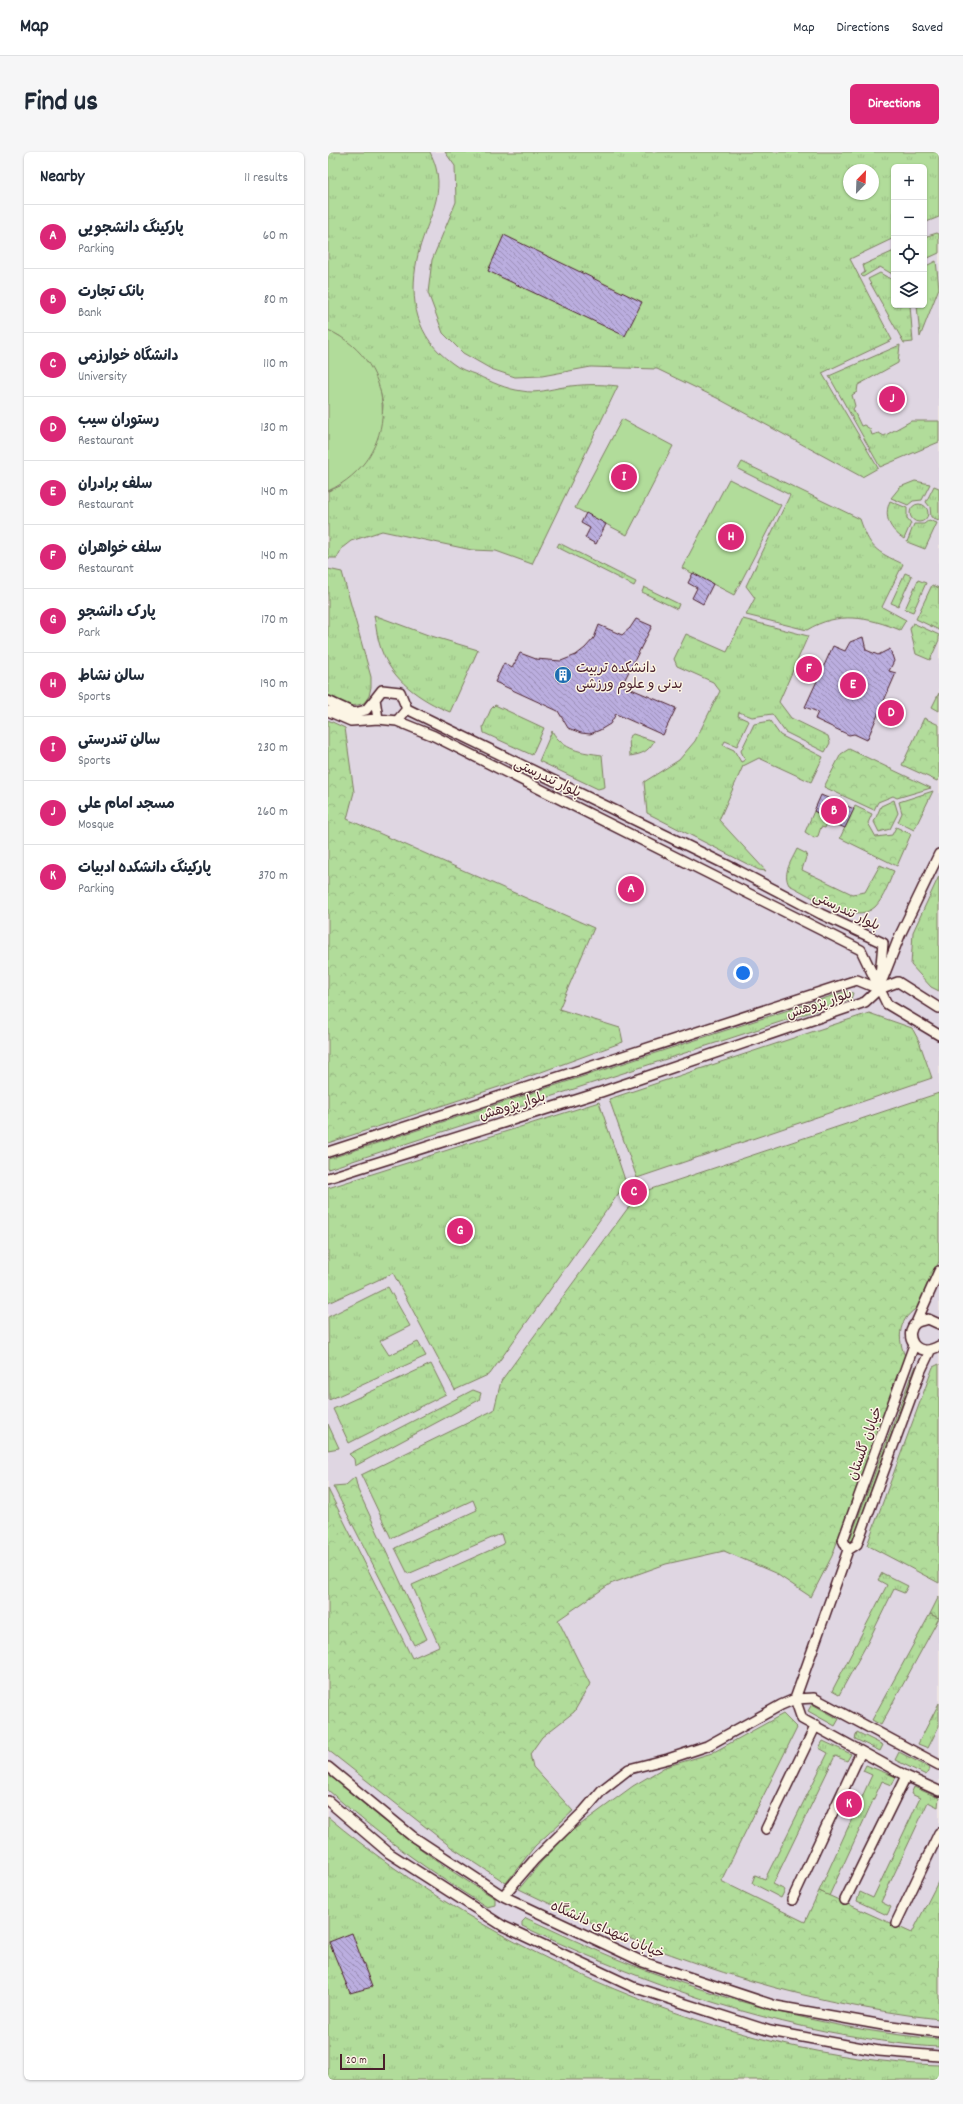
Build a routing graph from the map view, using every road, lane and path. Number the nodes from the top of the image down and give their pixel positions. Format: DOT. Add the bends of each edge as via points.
graph roads {
  1 [pos="375,699"];
  2 [pos="328,701"];
  3 [pos="406,709"];
  4 [pos="328,711"];
  5 [pos="378,719"];
  6 [pos="397,722"];
  7 [pos="939,854"];
  8 [pos="878,989"];
  9 [pos="939,1008"];
  10 [pos="939,1035"];
  11 [pos="328,1152"];
  12 [pos="328,1178"];
  13 [pos="939,1271"];
  14 [pos="916,1323"];
  15 [pos="939,1324"];
  16 [pos="914,1345"];
  17 [pos="939,1346"];
  18 [pos="930,1351"];
  19 [pos="848,1550"];
  20 [pos="795,1699"];
  21 [pos="816,1725"];
  22 [pos="861,1752"];
  23 [pos="939,1765"];
  24 [pos="328,1767"];
  25 [pos="906,1776"];
  26 [pos="939,1791"];
  27 [pos="328,1801"];
  28 [pos="766,1829"];
  29 [pos="939,1833"];
  30 [pos="503,1896"];
  31 [pos="792,1900"];
  32 [pos="845,1900"];
  33 [pos="896,1923"];
  34 [pos="939,2032"];
  35 [pos="939,2056"];
  1 -- 2 [label="lane" via="366,710 354,713"];
  1 -- 3 [label="lane" via="382,690 400,692"];
  1 -- 5 [label="lane"];
  3 -- 6 [label="lane"];
  3 -- 8 [label="lane, بلوار تندرستی" via="883,943"];
  4 -- 5 [label="lane" via="351,721"];
  5 -- 6 [label="lane"];
  6 -- 8 [label="lane, بلوار تندرستی" via="434,736 861,950"];
  7 -- 8 [label="lane" via="900,935"];
  8 -- 9 [label="lane" via="898,982"];
  8 -- 10 [label="lane" via="886,1004"];
  8 -- 11 [label="lane, بلوار پژوهش" via="857,980"];
  8 -- 12 [label="lane, بلوار پژوهش" via="865,1002 601,1092"];
  13 -- 14 [label="lane"];
  14 -- 15 [label="lane" via="928,1319"];
  14 -- 16 [label="lane" via="911,1329 910,1337"];
  16 -- 18 [label="lane" via="920,1350"];
  16 -- 19 [label="lane, خیابان گلستان" via="843,1540"];
  17 -- 18 [label="lane"];
  18 -- 19 [label="lane, خیابان گلستان" via="857,1544"];
  19 -- 20 [label="lane, خیابان گلستان"];
  20 -- 21 [label="lane" via="802,1718"];
  20 -- 23 [label="lane" via="814,1698"];
  20 -- 30 [label="lane" via="708,1746 629,1769 602,1790"];
  21 -- 22 [label="lane"];
  21 -- 28 [label="lane"];
  22 -- 25 [label="lane"];
  22 -- 31 [label="lane"];
  24 -- 30 [label="lane, خیابان شهدای دانشگاه" via="412,1836"];
  25 -- 26 [label="lane"];
  25 -- 32 [label="lane"];
  27 -- 35 [label="lane" via="389,1853 503,1926 633,1987 770,2031 879,2051"];
  29 -- 33 [label="lane"];
  30 -- 34 [label="lane, خیابان شهدای دانشگاه" via="643,1962 776,2006"];
}
